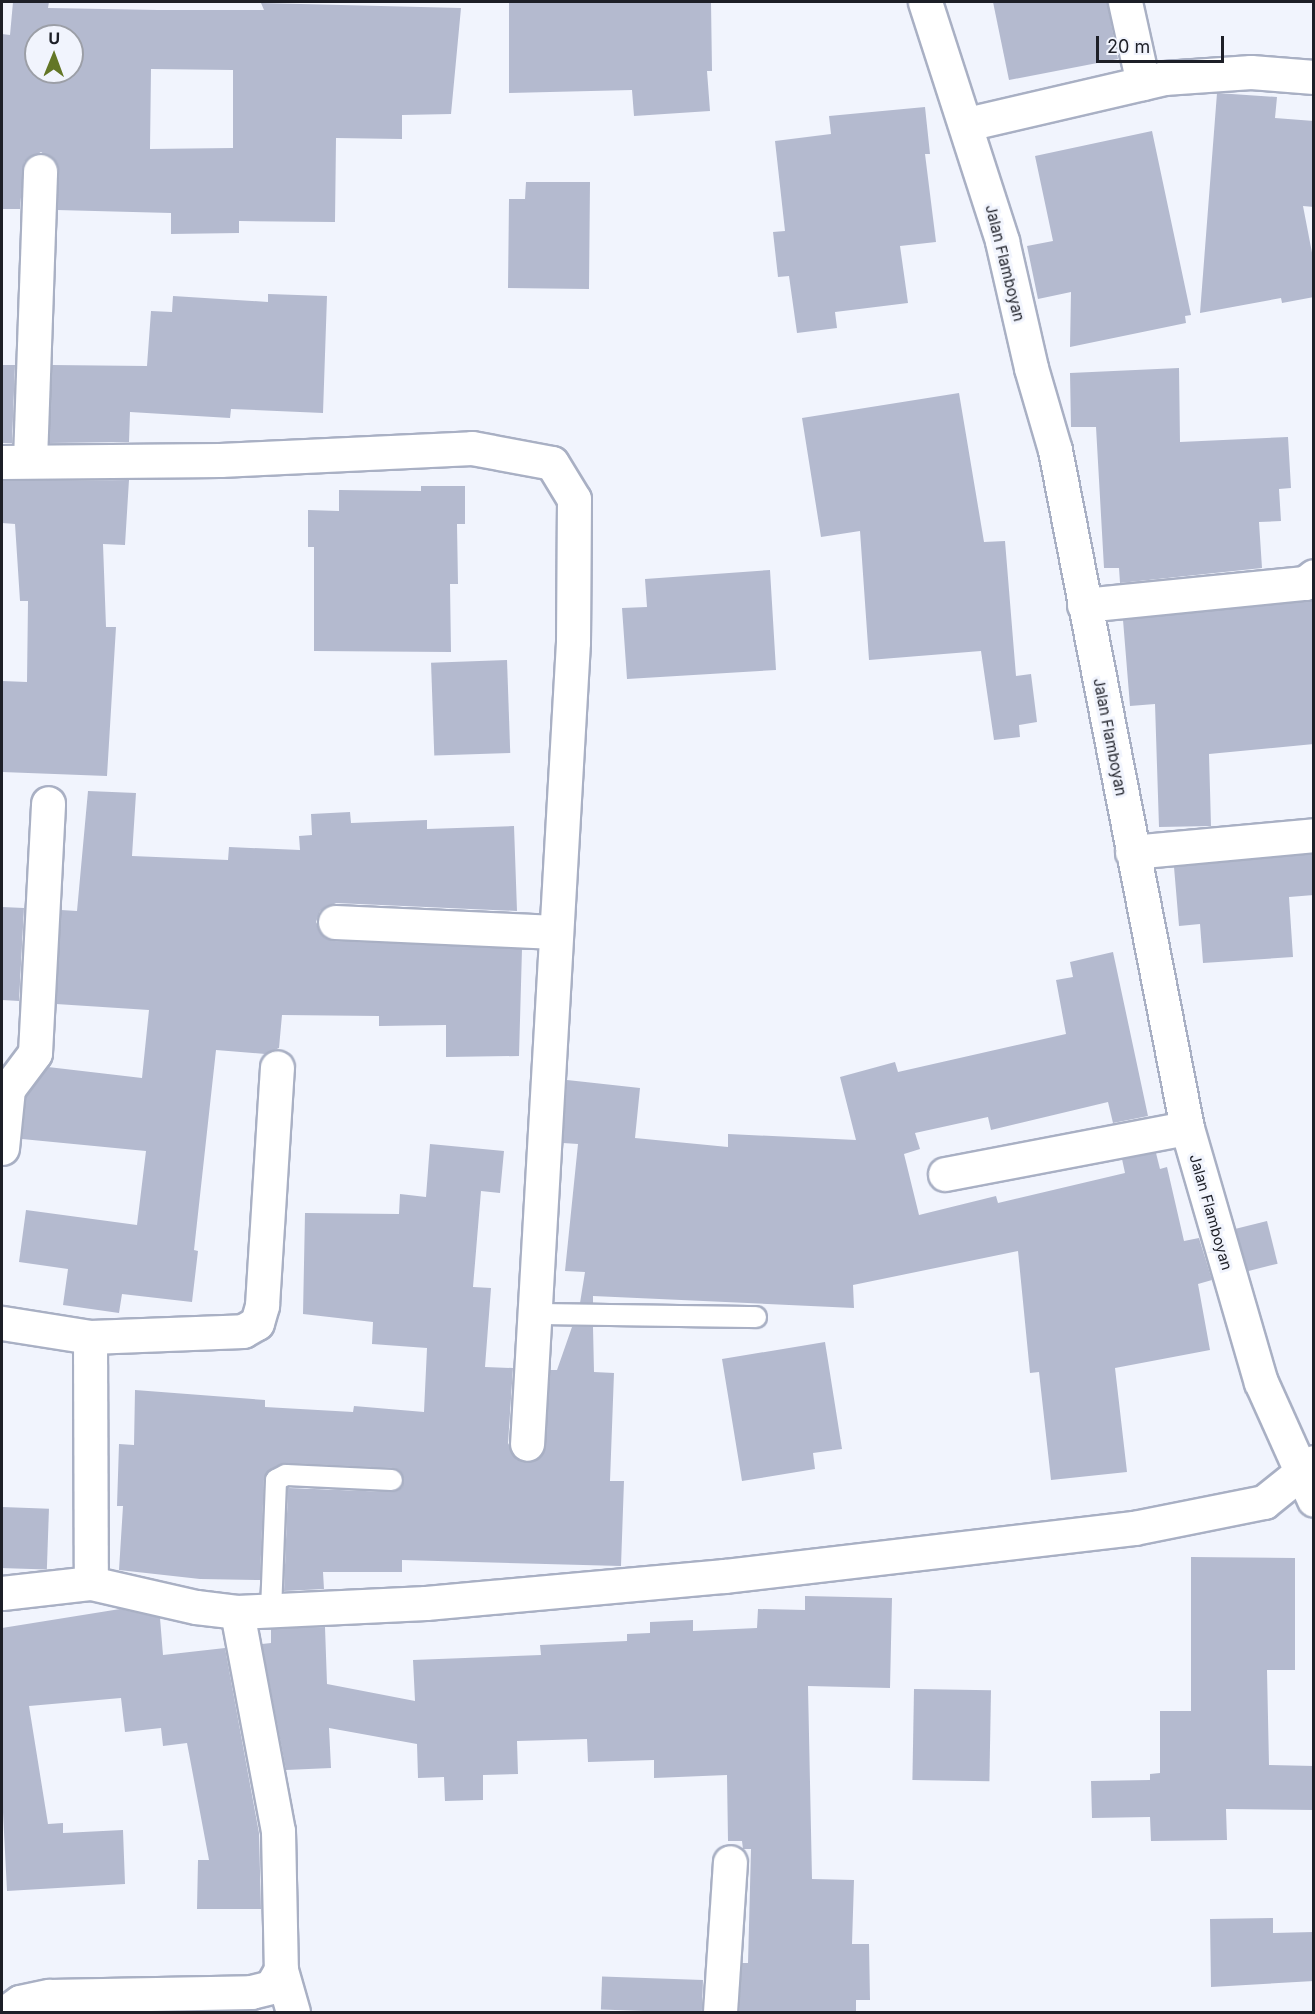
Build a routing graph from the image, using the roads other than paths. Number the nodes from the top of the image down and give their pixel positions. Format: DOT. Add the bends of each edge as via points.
graph roads {
  1 [pos="925,2"];
  2 [pos="1125,2"];
  3 [pos="1314,77"];
  4 [pos="1143,83"];
  5 [pos="967,124"];
  6 [pos="40,171"];
  7 [pos="16,461"];
  8 [pos="1314,576"];
  9 [pos="1084,604"];
  10 [pos="48,803"];
  11 [pos="1314,835"];
  12 [pos="1132,852"];
  13 [pos="335,922"];
  14 [pos="556,932"];
  15 [pos="277,1067"];
  16 [pos="1187,1128"];
  17 [pos="2,1148"];
  18 [pos="945,1174"];
  19 [pos="534,1314"];
  20 [pos="756,1317"];
  21 [pos="2,1323"];
  22 [pos="90,1336"];
  23 [pos="527,1444"];
  24 [pos="1307,1466"];
  25 [pos="392,1480"];
  26 [pos="1314,1500"];
  27 [pos="91,1583"];
  28 [pos="2,1593"];
  29 [pos="272,1611"];
  30 [pos="237,1612"];
  31 [pos="730,1862"];
  32 [pos="281,1970"];
  33 [pos="6,2013"];
  34 [pos="293,2013"];
  35 [pos="720,2013"];
  1 -- 5 [label="street, Jalan Flamboyan"];
  2 -- 4 [label="street"];
  3 -- 4 [label="street" via="1215,72"];
  4 -- 5 [label="street"];
  5 -- 9 [label="street, Jalan Flamboyan" via="1002,241 1054,450"];
  6 -- 7 [label="street"];
  7 -- 14 [label="street" via="220,460 472,448 552,463 574,499 573,642"];
  8 -- 9 [label="street" via="1305,583"];
  9 -- 12 [label="street, Jalan Flamboyan"];
  10 -- 17 [label="street" via="35,1053 8,1089"];
  11 -- 12 [label="street"];
  12 -- 16 [label="street, Jalan Flamboyan"];
  13 -- 14 [label="street"];
  14 -- 19 [label="street"];
  15 -- 22 [label="street" via="258,1323 243,1331"];
  16 -- 18 [label="street"];
  16 -- 24 [label="street, Jalan Flamboyan" via="1261,1382"];
  19 -- 20 [label="lane"];
  19 -- 23 [label="street"];
  21 -- 22 [label="street"];
  22 -- 27 [label="street"];
  24 -- 26 [label="street, Jalan Flamboyan"];
  24 -- 29 [label="street" via="1264,1502 1134,1528 574,1591"];
  25 -- 29 [label="lane" via="286,1475 276,1479"];
  27 -- 28 [label="street"];
  27 -- 30 [label="street" via="196,1607"];
  29 -- 30 [label="street"];
  30 -- 32 [label="street" via="278,1831"];
  31 -- 35 [label="street"];
  32 -- 33 [label="street" via="271,1987 251,1992 49,1996 20,2002"];
  32 -- 34 [label="street"];
}
